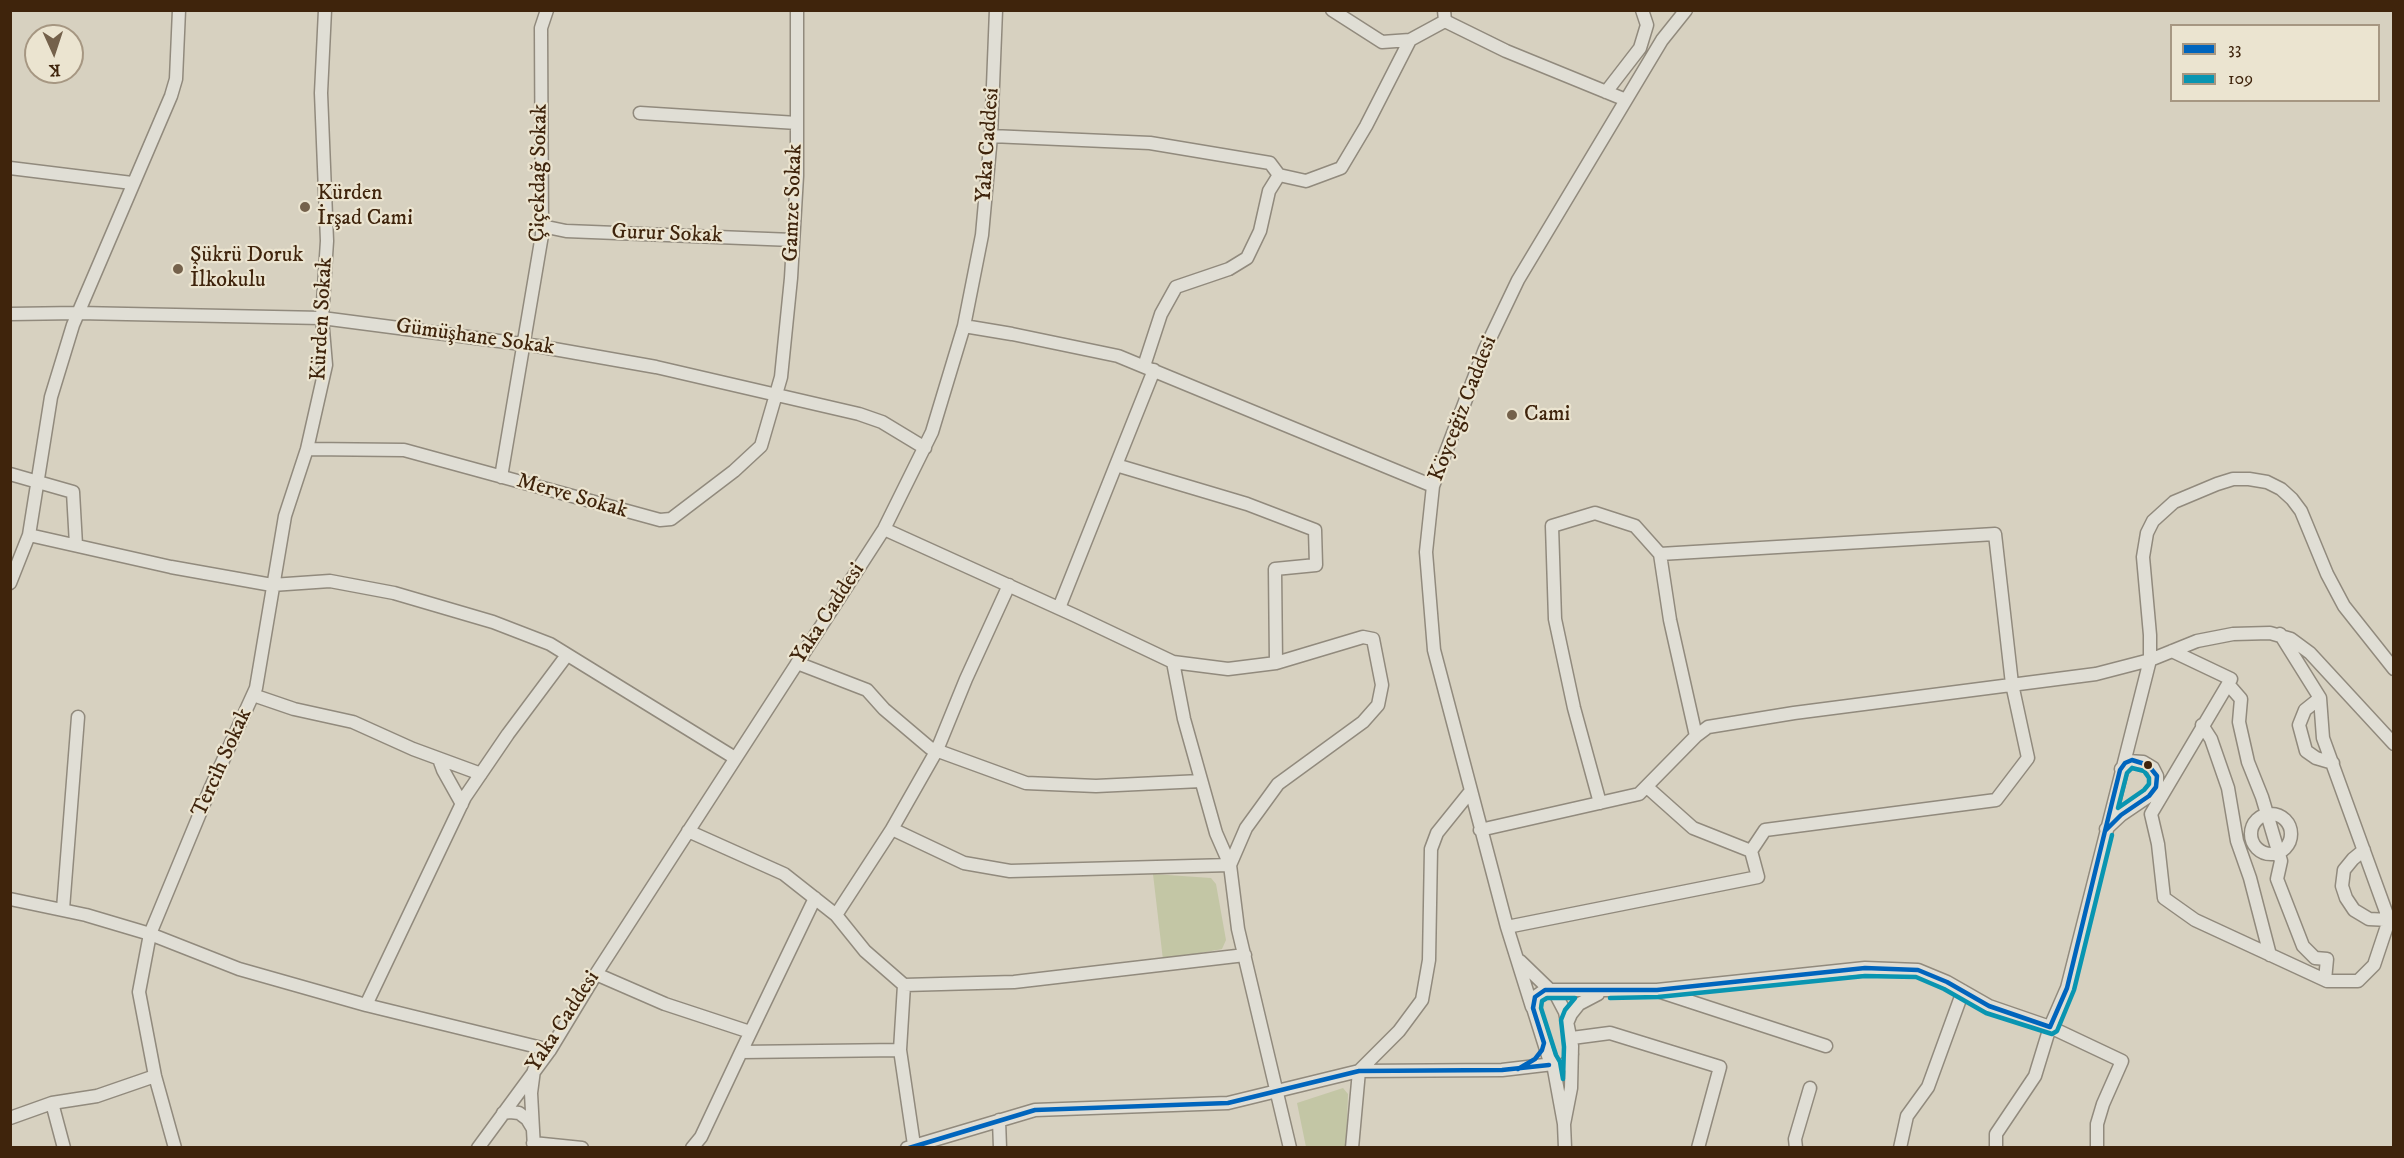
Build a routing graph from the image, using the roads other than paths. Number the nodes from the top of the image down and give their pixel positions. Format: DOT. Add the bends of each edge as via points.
graph roads {
  1 [pos="179,10"];
  2 [pos="325,10"];
  3 [pos="547,10"];
  4 [pos="797,10"];
  5 [pos="996,10"];
  6 [pos="1332,10"];
  7 [pos="1642,10"];
  8 [pos="1686,10"];
  9 [pos="1444,16"];
  10 [pos="1410,40"];
  11 [pos="1606,92"];
  12 [pos="1626,99"];
  13 [pos="640,113"];
  14 [pos="797,123"];
  15 [pos="991,136"];
  16 [pos="10,168"];
  17 [pos="1279,175"];
  18 [pos="132,183"];
  19 [pos="542,226"];
  20 [pos="794,240"];
  21 [pos="78,312"];
  22 [pos="10,314"];
  23 [pos="322,318"];
  24 [pos="964,326"];
  25 [pos="523,344"];
  26 [pos="1149,368"];
  27 [pos="777,395"];
  28 [pos="925,448"];
  29 [pos="307,449"];
  30 [pos="1116,465"];
  31 [pos="10,474"];
  32 [pos="501,477"];
  33 [pos="36,482"];
  34 [pos="1433,486"];
  35 [pos="884,529"];
  36 [pos="29,535"];
  37 [pos="76,545"];
  38 [pos="1660,554"];
  39 [pos="10,583"];
  40 [pos="272,585"];
  41 [pos="1009,585"];
  42 [pos="1059,608"];
  43 [pos="2280,634"];
  44 [pos="2172,651"];
  45 [pos="567,655"];
  46 [pos="2150,660"];
  47 [pos="1173,662"];
  48 [pos="797,663"];
  49 [pos="1276,663"];
  50 [pos="2394,669"];
  51 [pos="2012,684"];
  52 [pos="2228,684"];
  53 [pos="253,695"];
  54 [pos="2320,698"];
  55 [pos="78,717"];
  56 [pos="2202,725"];
  57 [pos="1696,736"];
  58 [pos="2394,744"];
  59 [pos="937,750"];
  60 [pos="735,758"];
  61 [pos="439,759"];
  62 [pos="2333,764"];
  63 [pos="2120,770"];
  64 [pos="481,774"];
  65 [pos="1201,780"];
  66 [pos="1647,787"];
  67 [pos="2160,789"];
  68 [pos="1470,792"];
  69 [pos="1600,803"];
  70 [pos="462,804"];
  71 [pos="2266,814"];
  72 [pos="892,829"];
  73 [pos="2291,829"];
  74 [pos="1480,830"];
  75 [pos="688,831"];
  76 [pos="2105,831"];
  77 [pos="2272,834"];
  78 [pos="2252,840"];
  79 [pos="1751,850"];
  80 [pos="2364,850"];
  81 [pos="2278,854"];
  82 [pos="1230,865"];
  83 [pos="815,898"];
  84 [pos="10,899"];
  85 [pos="63,909"];
  86 [pos="836,915"];
  87 [pos="2389,920"];
  88 [pos="1507,927"];
  89 [pos="150,934"];
  90 [pos="1245,955"];
  91 [pos="2270,955"];
  92 [pos="1517,958"];
  93 [pos="596,974"];
  94 [pos="2325,980"];
  95 [pos="904,985"];
  96 [pos="1657,990"];
  97 [pos="1552,991"];
  98 [pos="1963,991"];
  99 [pos="1605,992"];
  100 [pos="366,1005"];
  101 [pos="1533,1008"];
  102 [pos="1568,1021"];
  103 [pos="2050,1027"];
  104 [pos="750,1032"];
  105 [pos="1572,1038"];
  106 [pos="1544,1043"];
  107 [pos="1826,1046"];
  108 [pos="550,1050"];
  109 [pos="900,1050"];
  110 [pos="741,1052"];
  111 [pos="1572,1054"];
  112 [pos="1553,1064"];
  113 [pos="536,1066"];
  114 [pos="1518,1069"];
  115 [pos="1359,1071"];
  116 [pos="155,1076"];
  117 [pos="1810,1088"];
  118 [pos="1278,1090"];
  119 [pos="52,1102"];
  120 [pos="503,1113"];
  121 [pos="10,1118"];
  122 [pos="999,1120"];
  123 [pos="1564,1124"];
  124 [pos="533,1129"];
  125 [pos="533,1145"];
  126 [pos="911,1146"];
  127 [pos="64,1148"];
  128 [pos="175,1148"];
  129 [pos="478,1148"];
  130 [pos="582,1148"];
  131 [pos="692,1148"];
  132 [pos="1000,1148"];
  133 [pos="1290,1148"];
  134 [pos="1352,1148"];
  135 [pos="1565,1148"];
  136 [pos="1698,1148"];
  137 [pos="1796,1148"];
  138 [pos="1900,1148"];
  139 [pos="1996,1148"];
  140 [pos="2097,1148"];
  1 -- 18 [label="street" via="176,79"];
  2 -- 23 [label="street, Kürden Sokak" via="321,93 327,241"];
  3 -- 19 [label="street, Çiçekdağ Sokak" via="541,28"];
  4 -- 14 [label="street, Gamze Sokak"];
  5 -- 15 [label="street, Yaka Caddesi"];
  6 -- 10 [label="street" via="1382,42"];
  7 -- 11 [label="street" via="1647,25 1640,48"];
  8 -- 12 [label="street, Köyceğiz Caddesi" via="1662,40"];
  9 -- 10 [label="street"];
  9 -- 11 [label="street" via="1506,51"];
  10 -- 17 [label="street" via="1341,168 1306,182"];
  11 -- 12 [label="street"];
  12 -- 34 [label="street, Köyceğiz Caddesi" via="1518,280 1485,349"];
  13 -- 14 [label="street"];
  14 -- 20 [label="street, Gamze Sokak"];
  15 -- 17 [label="street" via="1150,143 1270,163"];
  15 -- 24 [label="street, Yaka Caddesi" via="982,235"];
  16 -- 18 [label="street"];
  17 -- 26 [label="street" via="1269,191 1260,231 1247,258 1176,287 1161,314"];
  18 -- 21 [label="street"];
  19 -- 20 [label="street, Gurur Sokak" via="566,231"];
  19 -- 25 [label="street, Çiçekdağ Sokak"];
  20 -- 27 [label="street, Gamze Sokak"];
  21 -- 22 [label="street, Gümüşhane Sokak"];
  21 -- 23 [label="street, Gümüşhane Sokak"];
  21 -- 33 [label="street" via="51,397"];
  23 -- 25 [label="street, Gümüşhane Sokak"];
  23 -- 29 [label="street, Kürden Sokak" via="326,365"];
  24 -- 26 [label="street" via="1118,356"];
  24 -- 28 [label="street, Yaka Caddesi"];
  25 -- 27 [label="street, Gümüşhane Sokak" via="656,367"];
  25 -- 32 [label="street, Çiçekdağ Sokak"];
  26 -- 30 [label="street"];
  26 -- 34 [label="street"];
  27 -- 28 [label="street, Gümüşhane Sokak" via="882,422"];
  27 -- 32 [label="street, Merve Sokak" via="761,446 671,519 644,517"];
  28 -- 35 [label="street, Yaka Caddesi"];
  29 -- 32 [label="street, Merve Sokak" via="404,450"];
  29 -- 40 [label="street, Kürden Sokak" via="285,516"];
  30 -- 42 [label="street"];
  30 -- 49 [label="street" via="1247,504 1315,530 1316,565 1275,569"];
  31 -- 33 [label="street"];
  33 -- 36 [label="street"];
  33 -- 37 [label="street" via="73,492"];
  34 -- 68 [label="street, Köyceğiz Caddesi" via="1426,552 1434,650"];
  35 -- 41 [label="street"];
  35 -- 48 [label="street, Yaka Caddesi"];
  36 -- 37 [label="street"];
  36 -- 39 [label="street"];
  37 -- 40 [label="street"];
  38 -- 51 [label="street" via="1995,534"];
  38 -- 57 [label="street"];
  38 -- 69 [label="street" via="1635,526 1594,513 1552,526 1555,619"];
  40 -- 45 [label="street" via="330,581 394,593 493,622 550,644"];
  40 -- 53 [label="street, Tercih Sokak"];
  41 -- 42 [label="street"];
  41 -- 59 [label="street"];
  42 -- 47 [label="street"];
  43 -- 44 [label="street" via="2219,636"];
  43 -- 54 [label="street"];
  43 -- 58 [label="street" via="2310,653"];
  44 -- 46 [label="street"];
  44 -- 52 [label="street" via="2230,679"];
  45 -- 60 [label="street"];
  45 -- 64 [label="street"];
  46 -- 50 [label="street" via="2143,557 2152,521 2174,502 2233,479 2249,479 2267,482 2292,499 2344,606"];
  46 -- 51 [label="street" via="2096,674"];
  46 -- 63 [label="street"];
  47 -- 49 [label="street" via="1228,669"];
  47 -- 65 [label="street"];
  48 -- 59 [label="street" via="867,690 884,709"];
  48 -- 60 [label="street, Yaka Caddesi"];
  49 -- 82 [label="street" via="1363,637 1373,639 1382,685 1378,705 1364,722 1278,783 1246,828"];
  51 -- 57 [label="street" via="1708,727"];
  51 -- 79 [label="street" via="2028,758 1996,800 1765,830"];
  52 -- 56 [label="street"];
  52 -- 71 [label="street" via="2241,699 2239,722"];
  53 -- 61 [label="street" via="353,722"];
  53 -- 89 [label="street, Tercih Sokak"];
  54 -- 62 [label="street" via="2323,738"];
  54 -- 62 [label="street" via="2305,710 2300,725 2306,751"];
  55 -- 85 [label="street"];
  56 -- 67 [label="street"];
  56 -- 91 [label="street" via="2228,788 2237,841"];
  57 -- 66 [label="street"];
  59 -- 65 [label="street" via="1026,783 1096,786"];
  59 -- 72 [label="street"];
  60 -- 75 [label="street, Yaka Caddesi"];
  61 -- 64 [label="street"];
  61 -- 70 [label="street"];
  62 -- 80 [label="street"];
  63 -- 67 [label="street" via="2132,760 2148,765 2157,776"];
  63 -- 76 [label="street"];
  64 -- 70 [label="street"];
  65 -- 82 [label="street"];
  66 -- 69 [label="street" via="1640,794"];
  66 -- 79 [label="street" via="1693,828"];
  67 -- 76 [label="street"];
  67 -- 91 [label="street" via="2151,814 2164,898 2195,920"];
  68 -- 74 [label="street, Köyceğiz Caddesi"];
  68 -- 115 [label="street" via="1437,833 1431,849 1429,960 1422,1000 1399,1031"];
  69 -- 74 [label="street"];
  70 -- 100 [label="street"];
  71 -- 73 [label="street" via="2280,816"];
  71 -- 77 [label="street"];
  71 -- 78 [label="street" via="2253,826"];
  72 -- 82 [label="street" via="964,863 1010,871"];
  72 -- 86 [label="street"];
  73 -- 77 [label="street"];
  73 -- 81 [label="street" via="2289,845"];
  74 -- 88 [label="street, Köyceğiz Caddesi"];
  75 -- 83 [label="street" via="784,874"];
  75 -- 93 [label="street, Yaka Caddesi"];
  76 -- 103 [label="street" via="2067,988"];
  77 -- 78 [label="street"];
  77 -- 81 [label="street"];
  78 -- 81 [label="street" via="2260,851"];
  79 -- 88 [label="street" via="1758,877"];
  80 -- 87 [label="street"];
  80 -- 87 [label="street" via="2344,870 2342,886 2346,898 2354,910 2369,919"];
  81 -- 94 [label="street" via="2281,861 2277,879 2303,946 2315,958 2327,959"];
  82 -- 90 [label="street"];
  83 -- 86 [label="street"];
  83 -- 104 [label="street"];
  84 -- 85 [label="street"];
  85 -- 89 [label="street"];
  86 -- 95 [label="street" via="865,951"];
  87 -- 94 [label="street" via="2374,965 2358,981"];
  88 -- 92 [label="street, Köyceğiz Caddesi"];
  89 -- 100 [label="street" via="239,969"];
  89 -- 116 [label="street, Tercih Sokak" via="139,992"];
  90 -- 95 [label="street" via="1014,982"];
  90 -- 118 [label="street"];
  91 -- 94 [label="street"];
  92 -- 97 [label="street, Köyceğiz Caddesi"];
  92 -- 101 [label="street, Köyceğiz Caddesi"];
  93 -- 104 [label="street" via="665,1004"];
  93 -- 108 [label="street, Yaka Caddesi"];
  95 -- 109 [label="street"];
  96 -- 98 [label="street" via="1865,968 1918,970"];
  96 -- 99 [label="street"];
  96 -- 107 [label="street"];
  97 -- 99 [label="street"];
  97 -- 101 [label="street" via="1538,994"];
  97 -- 102 [label="street"];
  98 -- 103 [label="street" via="1989,1006"];
  98 -- 138 [label="street" via="1928,1087 1908,1116"];
  99 -- 102 [label="street" via="1579,1004"];
  100 -- 108 [label="street"];
  101 -- 106 [label="street, Köyceğiz Caddesi"];
  102 -- 105 [label="street"];
  103 -- 139 [label="street" via="2035,1076 1996,1134"];
  103 -- 140 [label="street" via="2122,1061 2097,1124"];
  104 -- 110 [label="street"];
  105 -- 111 [label="street"];
  105 -- 136 [label="street" via="1610,1033 1720,1067"];
  106 -- 112 [label="street, Köyceğiz Caddesi"];
  106 -- 114 [label="street" via="1534,1059"];
  108 -- 113 [label="street, Yaka Caddesi"];
  109 -- 110 [label="street"];
  109 -- 126 [label="street"];
  110 -- 131 [label="street" via="701,1137"];
  111 -- 112 [label="street" via="1568,1063"];
  111 -- 123 [label="street"];
  112 -- 114 [label="street"];
  112 -- 123 [label="street"];
  113 -- 120 [label="street, Yaka Caddesi"];
  113 -- 124 [label="street" via="531,1093"];
  114 -- 115 [label="street"];
  115 -- 118 [label="street"];
  115 -- 134 [label="street"];
  116 -- 119 [label="street" via="97,1096"];
  116 -- 128 [label="street, Tercih Sokak"];
  117 -- 137 [label="street" via="1795,1139"];
  118 -- 122 [label="street" via="1228,1103 1035,1110"];
  118 -- 133 [label="street"];
  119 -- 121 [label="street"];
  119 -- 127 [label="street"];
  120 -- 124 [label="street" via="519,1113"];
  120 -- 129 [label="street, Yaka Caddesi"];
  122 -- 126 [label="street"];
  122 -- 132 [label="street"];
  123 -- 135 [label="street"];
  124 -- 125 [label="street"];
  125 -- 130 [label="street"];
}
